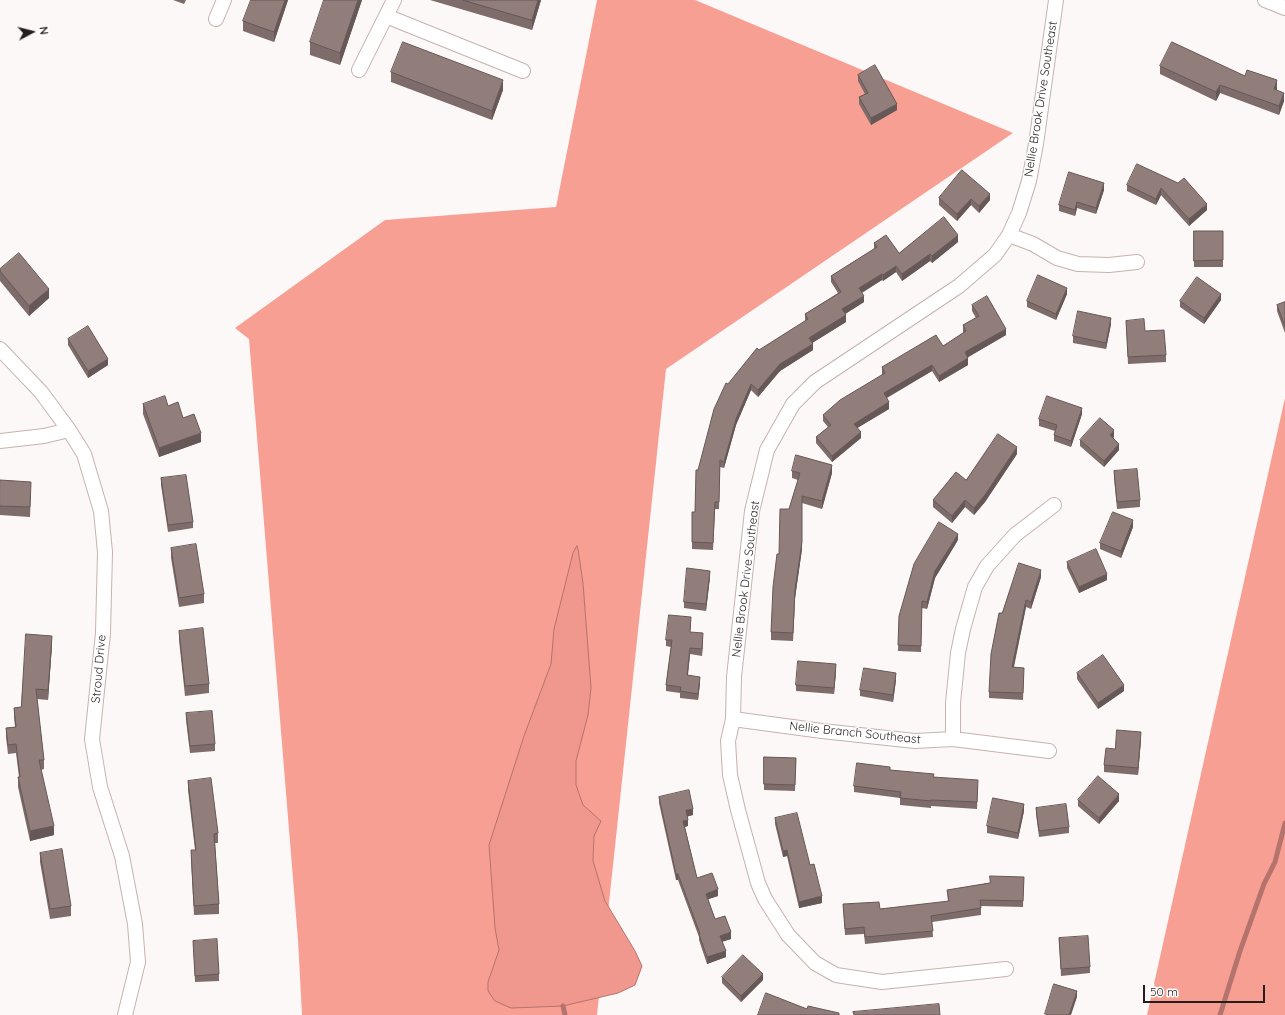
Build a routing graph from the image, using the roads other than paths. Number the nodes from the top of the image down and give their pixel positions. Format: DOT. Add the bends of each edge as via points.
graph roads {
  1 [pos="224,0"];
  2 [pos="394,0"];
  3 [pos="1056,0"];
  4 [pos="1266,0"];
  5 [pos="1285,8"];
  6 [pos="386,16"];
  7 [pos="216,19"];
  8 [pos="359,70"];
  9 [pos="523,71"];
  10 [pos="1009,235"];
  11 [pos="1137,262"];
  12 [pos="0,349"];
  13 [pos="69,430"];
  14 [pos="0,441"];
  15 [pos="1054,505"];
  16 [pos="733,719"];
  17 [pos="953,739"];
  18 [pos="1049,751"];
  19 [pos="1006,969"];
  20 [pos="125,1015"];
  1 -- 7 [label="street"];
  2 -- 6 [label="street"];
  3 -- 10 [label="street, Nellie Brook Drive Southeast" via="1029,181"];
  4 -- 5 [label="street"];
  6 -- 8 [label="street"];
  6 -- 9 [label="street"];
  10 -- 11 [label="street" via="1034,244 1058,258 1078,264 1109,265"];
  10 -- 16 [label="street, Nellie Brook Drive Southeast" via="995,255 959,286 815,382 793,404 781,423 767,450 752,511 734,677"];
  12 -- 13 [label="street, Stroud Drive" via="41,392"];
  13 -- 14 [label="street"];
  13 -- 20 [label="street, Stroud Drive" via="84,454 92,480 101,511 105,552 103,633 92,740 100,787 122,856 136,924 138,962"];
  15 -- 17 [label="street" via="1016,535 987,566 975,588 962,629 958,652 953,703"];
  16 -- 17 [label="street, Nellie Branch Southeast" via="916,741"];
  16 -- 19 [label="street, Nellie Brook Drive Southeast" via="728,741 730,775 758,883 788,935 815,963 836,976 882,982"];
  17 -- 18 [label="street, Nellie Branch Southeast"];
}
